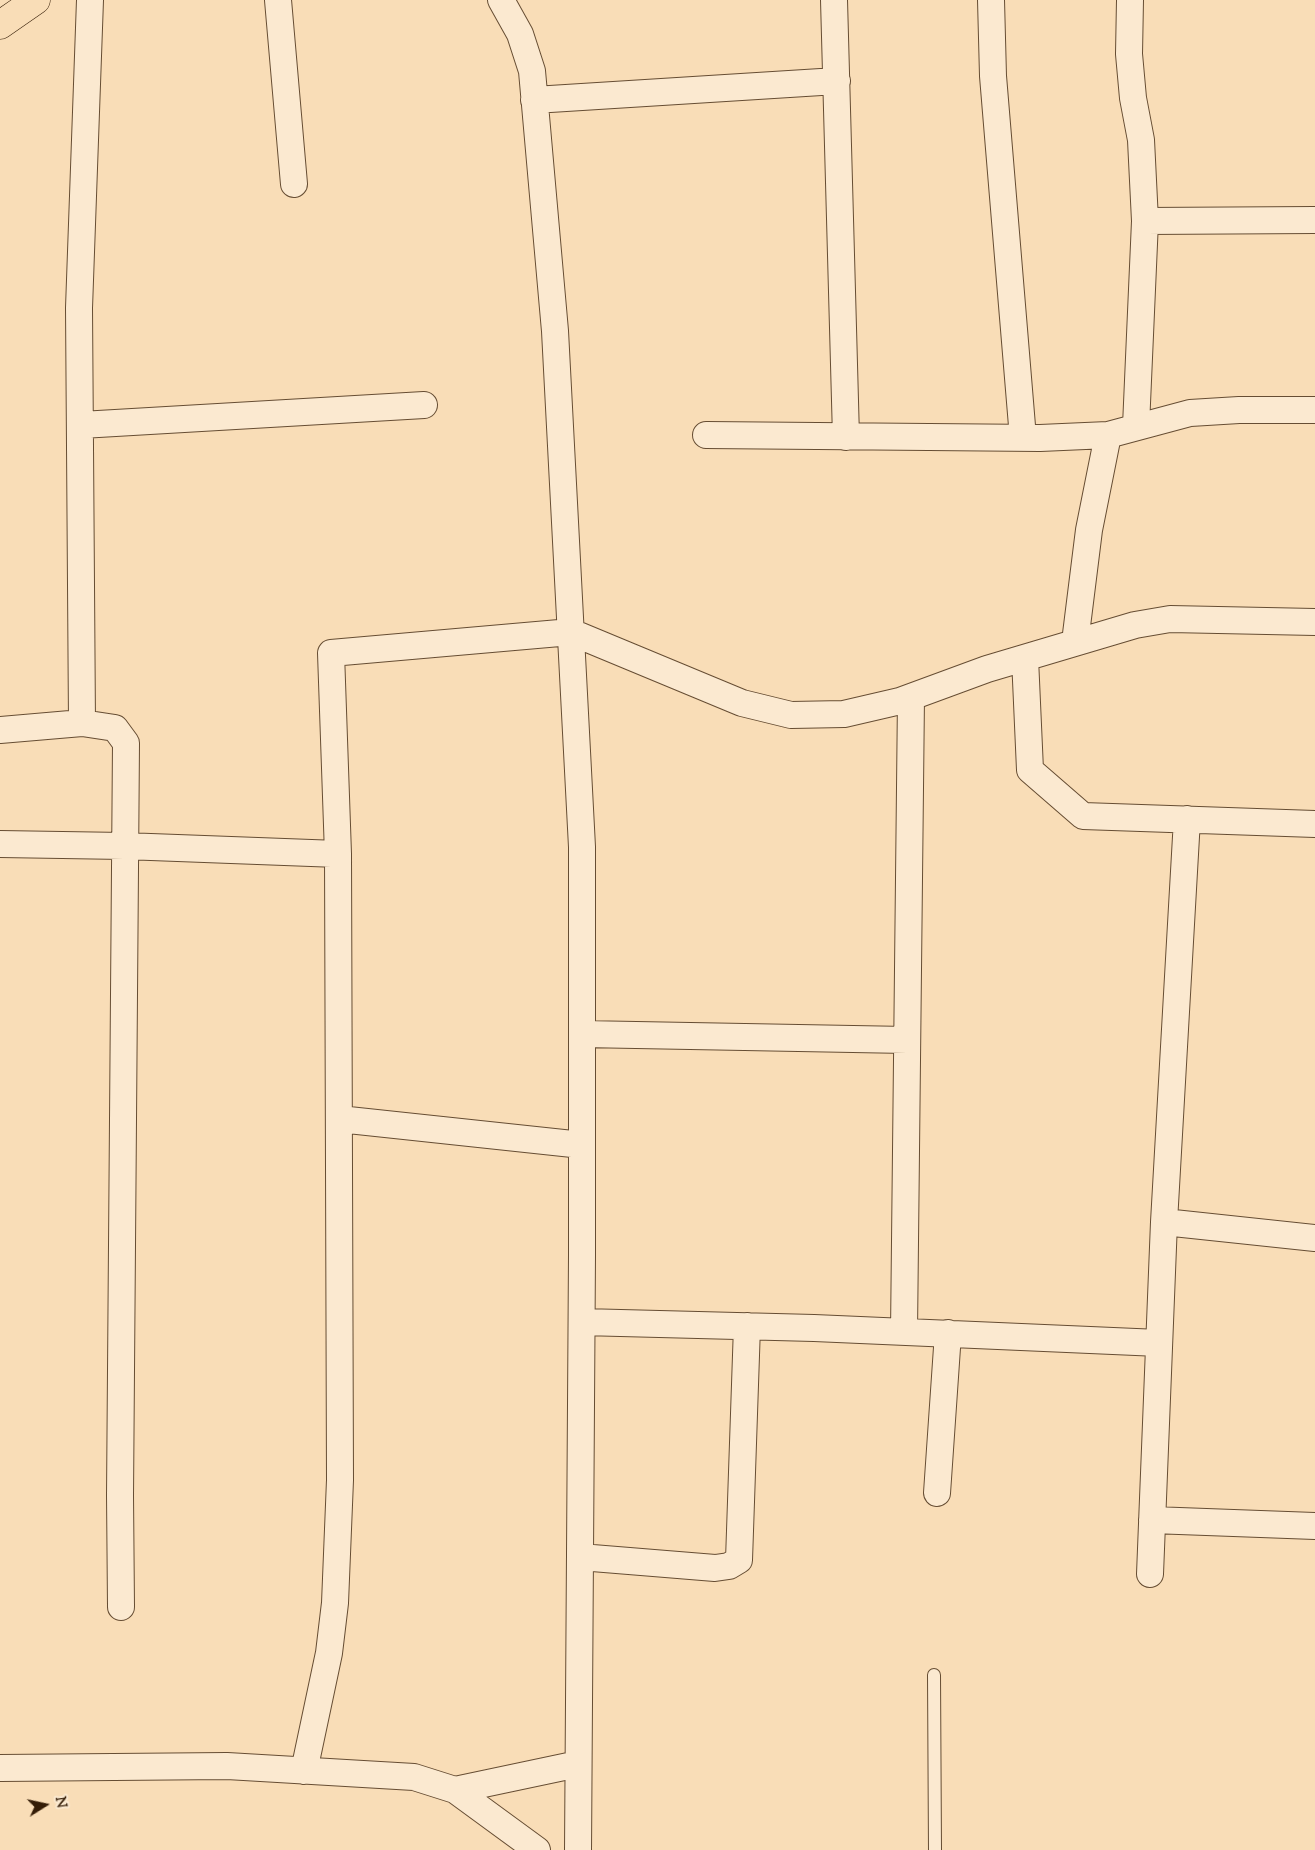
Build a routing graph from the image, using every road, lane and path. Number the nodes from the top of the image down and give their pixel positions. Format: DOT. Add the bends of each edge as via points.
graph roads {
  1 [pos="36,0"];
  2 [pos="90,0"];
  3 [pos="278,0"];
  4 [pos="501,0"];
  5 [pos="834,0"];
  6 [pos="991,0"];
  7 [pos="1130,0"];
  8 [pos="0,25"];
  9 [pos="836,81"];
  10 [pos="534,100"];
  11 [pos="294,184"];
  12 [pos="1315,220"];
  13 [pos="1145,221"];
  14 [pos="424,405"];
  15 [pos="1315,410"];
  16 [pos="81,424"];
  17 [pos="1136,426"];
  18 [pos="706,435"];
  19 [pos="1108,435"];
  20 [pos="846,437"];
  21 [pos="1023,438"];
  22 [pos="1315,622"];
  23 [pos="571,632"];
  24 [pos="1075,642"];
  25 [pos="1025,658"];
  26 [pos="911,697"];
  27 [pos="82,722"];
  28 [pos="0,730"];
  29 [pos="1187,819"];
  30 [pos="1315,824"];
  31 [pos="0,844"];
  32 [pos="124,846"];
  33 [pos="338,854"];
  34 [pos="582,1034"];
  35 [pos="907,1040"];
  36 [pos="339,1120"];
  37 [pos="582,1145"];
  38 [pos="1164,1222"];
  39 [pos="1315,1238"];
  40 [pos="582,1322"];
  41 [pos="748,1326"];
  42 [pos="904,1332"];
  43 [pos="948,1333"];
  44 [pos="1159,1343"];
  45 [pos="937,1493"];
  46 [pos="1152,1520"];
  47 [pos="1315,1526"];
  48 [pos="580,1557"];
  49 [pos="1150,1574"];
  50 [pos="121,1607"];
  51 [pos="934,1675"];
  52 [pos="578,1764"];
  53 [pos="0,1768"];
  54 [pos="304,1771"];
  55 [pos="456,1790"];
  56 [pos="537,1850"];
  57 [pos="578,1850"];
  58 [pos="935,1850"];
  1 -- 8 [label="main road"];
  2 -- 16 [label="street" via="79,308"];
  3 -- 11 [label="street"];
  4 -- 10 [label="street" via="520,34 532,71"];
  5 -- 9 [label="street"];
  6 -- 21 [label="street" via="994,76"];
  7 -- 13 [label="street" via="1129,54 1141,140"];
  9 -- 10 [label="street"];
  9 -- 20 [label="street"];
  10 -- 23 [label="street" via="555,332"];
  12 -- 13 [label="street"];
  13 -- 17 [label="street"];
  14 -- 16 [label="street"];
  15 -- 17 [label="street" via="1190,413"];
  16 -- 27 [label="street"];
  17 -- 19 [label="street"];
  18 -- 20 [label="street"];
  19 -- 21 [label="street"];
  19 -- 24 [label="street" via="1090,530"];
  20 -- 21 [label="street"];
  22 -- 24 [label="street" via="1170,619"];
  23 -- 26 [label="street" via="742,702 791,715 844,714"];
  23 -- 33 [label="street" via="331,653"];
  23 -- 34 [label="street" via="582,847"];
  24 -- 25 [label="street"];
  25 -- 26 [label="street"];
  25 -- 29 [label="street" via="1030,770 1084,816"];
  26 -- 35 [label="street"];
  27 -- 28 [label="street"];
  27 -- 32 [label="street" via="115,728 126,743"];
  29 -- 30 [label="street"];
  29 -- 38 [label="street"];
  31 -- 32 [label="street"];
  32 -- 33 [label="street"];
  32 -- 50 [label="street"];
  33 -- 36 [label="street"];
  34 -- 35 [label="street"];
  34 -- 37 [label="street"];
  35 -- 42 [label="street"];
  36 -- 37 [label="street"];
  36 -- 54 [label="street" via="340,1480 335,1603 329,1653"];
  37 -- 40 [label="street"];
  38 -- 39 [label="street"];
  38 -- 44 [label="street"];
  40 -- 41 [label="street"];
  40 -- 48 [label="street"];
  41 -- 42 [label="street"];
  41 -- 48 [label="street" via="739,1560 729,1566 715,1568"];
  42 -- 43 [label="street"];
  43 -- 44 [label="street"];
  43 -- 45 [label="street"];
  44 -- 46 [label="street"];
  46 -- 47 [label="street"];
  46 -- 49 [label="street"];
  48 -- 52 [label="street"];
  51 -- 58 [label="lane"];
  52 -- 55 [label="street"];
  52 -- 57 [label="street"];
  53 -- 54 [label="street" via="227,1766"];
  54 -- 55 [label="street" via="414,1777"];
  55 -- 56 [label="street"];
}
